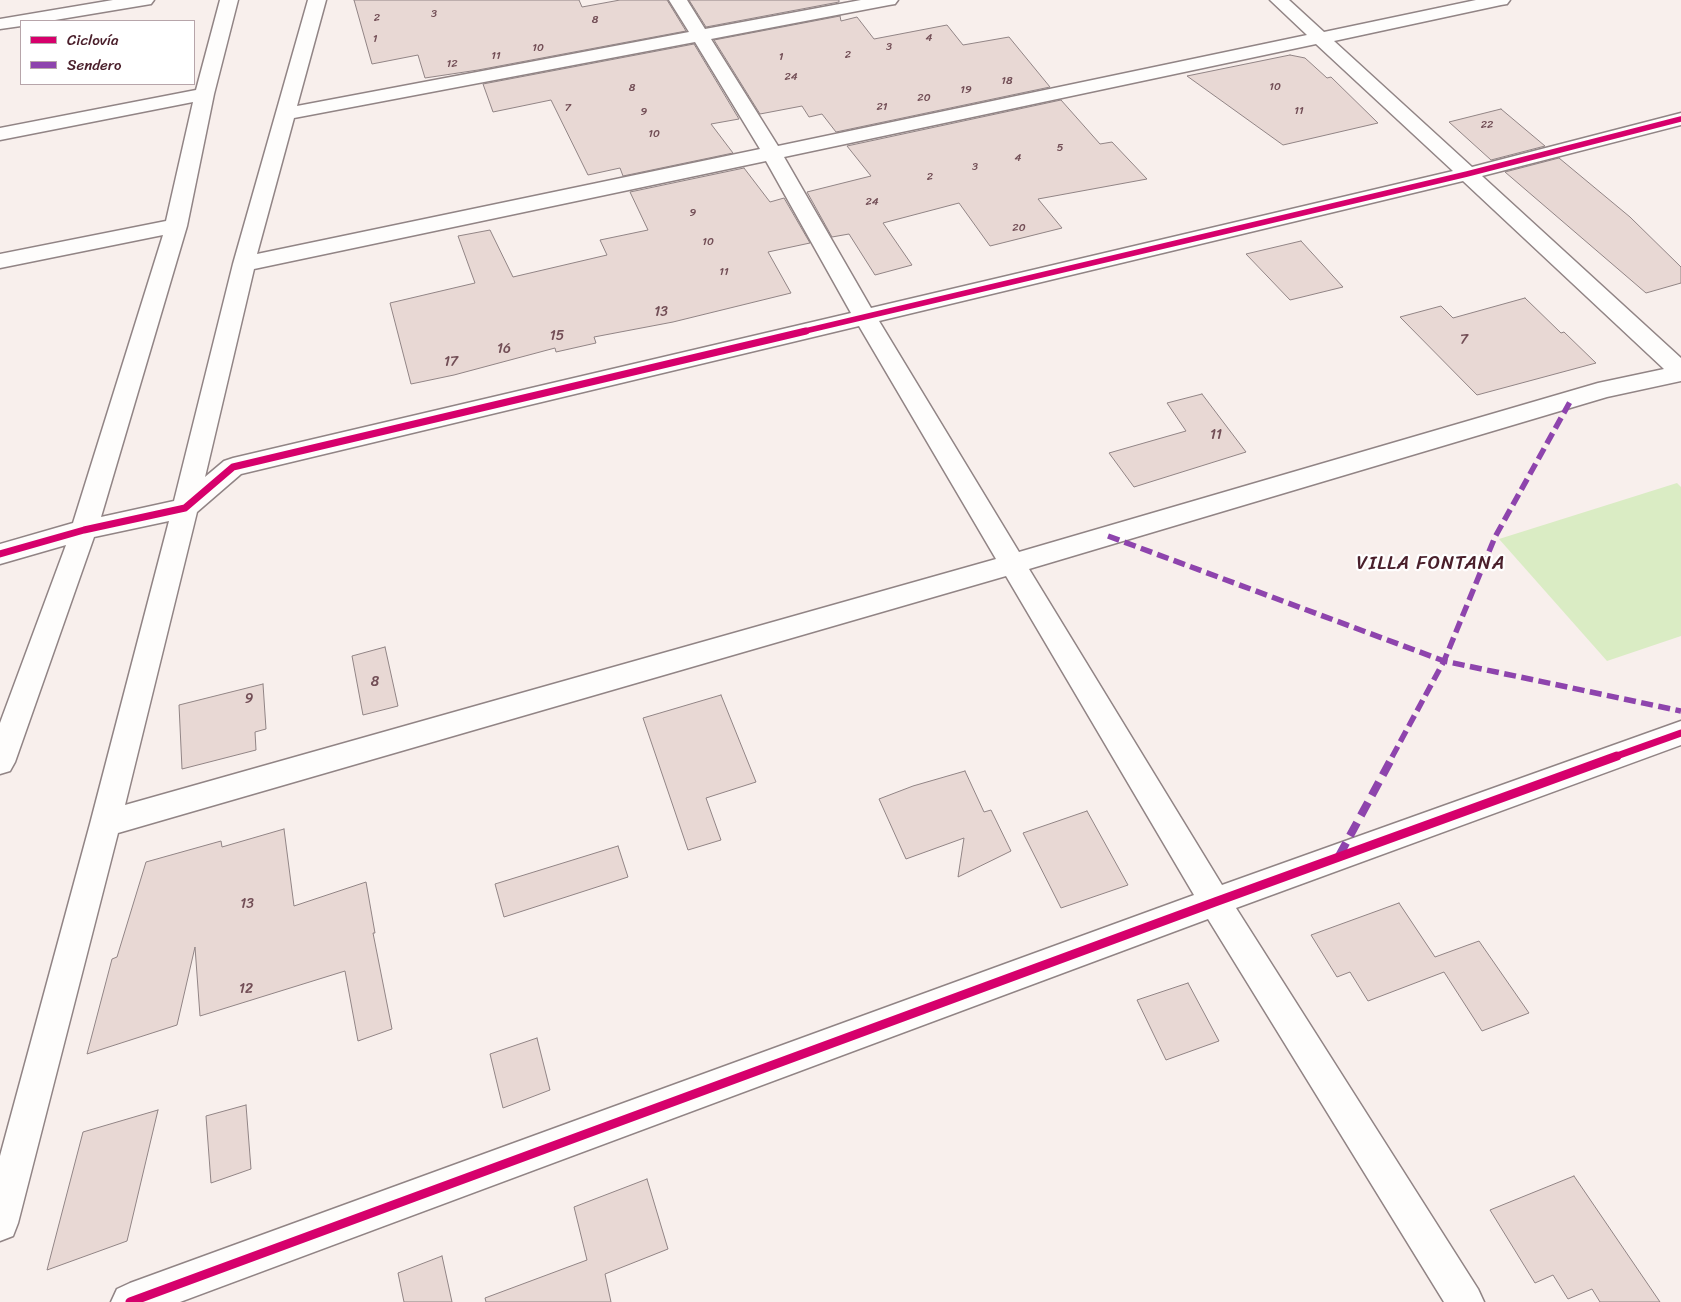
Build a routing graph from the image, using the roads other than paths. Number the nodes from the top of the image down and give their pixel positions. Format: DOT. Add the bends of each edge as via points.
graph roads {
  1 [pos="145,0"];
  2 [pos="229,0"];
  3 [pos="317,0"];
  4 [pos="678,0"];
  5 [pos="889,0"];
  6 [pos="1279,0"];
  7 [pos="1501,0"];
  8 [pos="24,20"];
  9 [pos="20,21"];
  10 [pos="0,24"];
  11 [pos="700,35"];
  12 [pos="1322,38"];
  13 [pos="204,94"];
  14 [pos="285,114"];
  15 [pos="1681,118"];
  16 [pos="0,134"];
  17 [pos="772,153"];
  18 [pos="1466,174"];
  19 [pos="176,226"];
  20 [pos="0,261"];
  21 [pos="244,264"];
  22 [pos="865,317"];
  23 [pos="1681,372"];
  24 [pos="185,508"];
  25 [pos="84,530"];
  26 [pos="0,554"];
  27 [pos="1012,564"];
  28 [pos="1681,733"];
  29 [pos="0,762"];
  30 [pos="105,824"];
  31 [pos="1215,902"];
  32 [pos="0,1223"];
  33 [pos="130,1302"];
  34 [pos="1464,1302"];
  1 -- 8 [label="street"];
  2 -- 13 [label="street"];
  3 -- 14 [label="street"];
  4 -- 11 [label="street"];
  5 -- 11 [label="street"];
  6 -- 12 [label="street"];
  7 -- 12 [label="street"];
  9 -- 10 [label="street"];
  11 -- 14 [label="street"];
  11 -- 17 [label="street"];
  12 -- 17 [label="street"];
  12 -- 18 [label="street"];
  13 -- 16 [label="street"];
  13 -- 19 [label="street"];
  14 -- 21 [label="street"];
  15 -- 18 [label="street"];
  17 -- 21 [label="street"];
  17 -- 22 [label="street"];
  18 -- 22 [label="street"];
  18 -- 23 [label="street"];
  19 -- 20 [label="street"];
  19 -- 25 [label="street"];
  21 -- 24 [label="street"];
  22 -- 24 [label="street" via="233,467"];
  22 -- 27 [label="street"];
  23 -- 27 [label="street" via="1606,389"];
  24 -- 25 [label="street"];
  24 -- 30 [label="street"];
  25 -- 26 [label="street"];
  25 -- 29 [label="street"];
  27 -- 30 [label="street"];
  27 -- 31 [label="street"];
  28 -- 31 [label="street"];
  30 -- 32 [label="street"];
  31 -- 33 [label="street"];
  31 -- 34 [label="street"];
}
